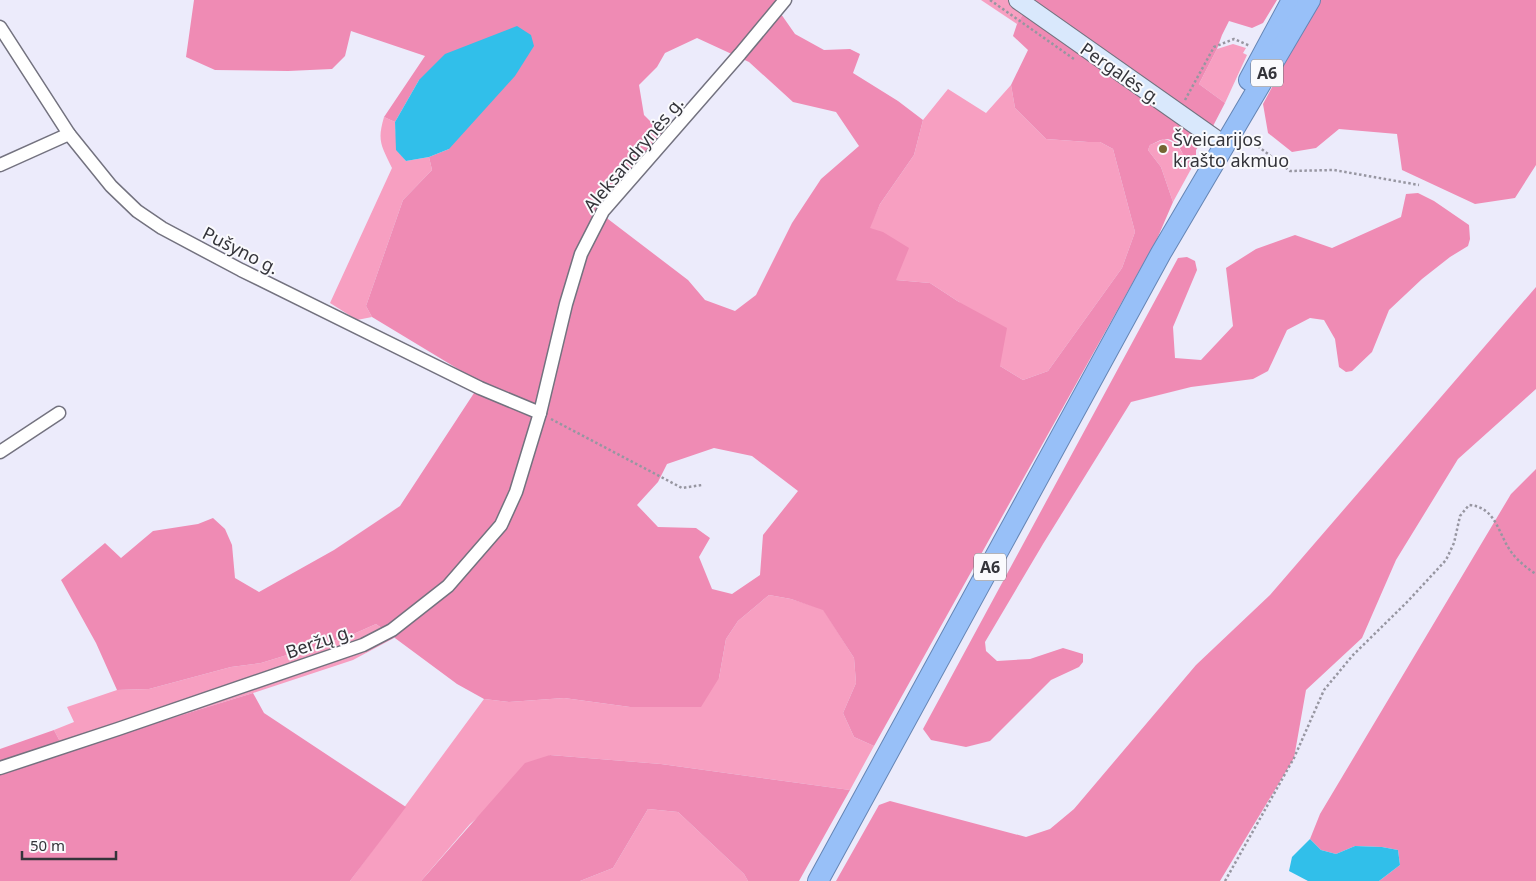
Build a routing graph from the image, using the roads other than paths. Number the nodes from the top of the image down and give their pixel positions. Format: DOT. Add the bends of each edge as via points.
graph roads {
  1 [pos="785,0"];
  2 [pos="1018,0"];
  3 [pos="1292,0"];
  4 [pos="1310,0"];
  5 [pos="0,27"];
  6 [pos="70,134"];
  7 [pos="1224,145"];
  8 [pos="0,165"];
  9 [pos="59,413"];
  10 [pos="540,413"];
  11 [pos="0,452"];
  12 [pos="0,768"];
  13 [pos="818,881"];
  1 -- 10 [label="street, Aleksandrynės g." via="604,212 581,254"];
  2 -- 7 [label="main road, Pergalės g."];
  3 -- 7 [label="highway, A6" via="1234,110"];
  4 -- 7 [label="highway, A6"];
  5 -- 6 [label="street, Pušyno g."];
  6 -- 8 [label="street"];
  6 -- 10 [label="street, Pušyno g." via="111,186 137,211 162,228 480,388"];
  7 -- 13 [label="highway, A6" via="1161,253"];
  9 -- 11 [label="street"];
  10 -- 12 [label="street, Beržų g." via="516,492 501,525 448,586 392,630 363,645"];
}
